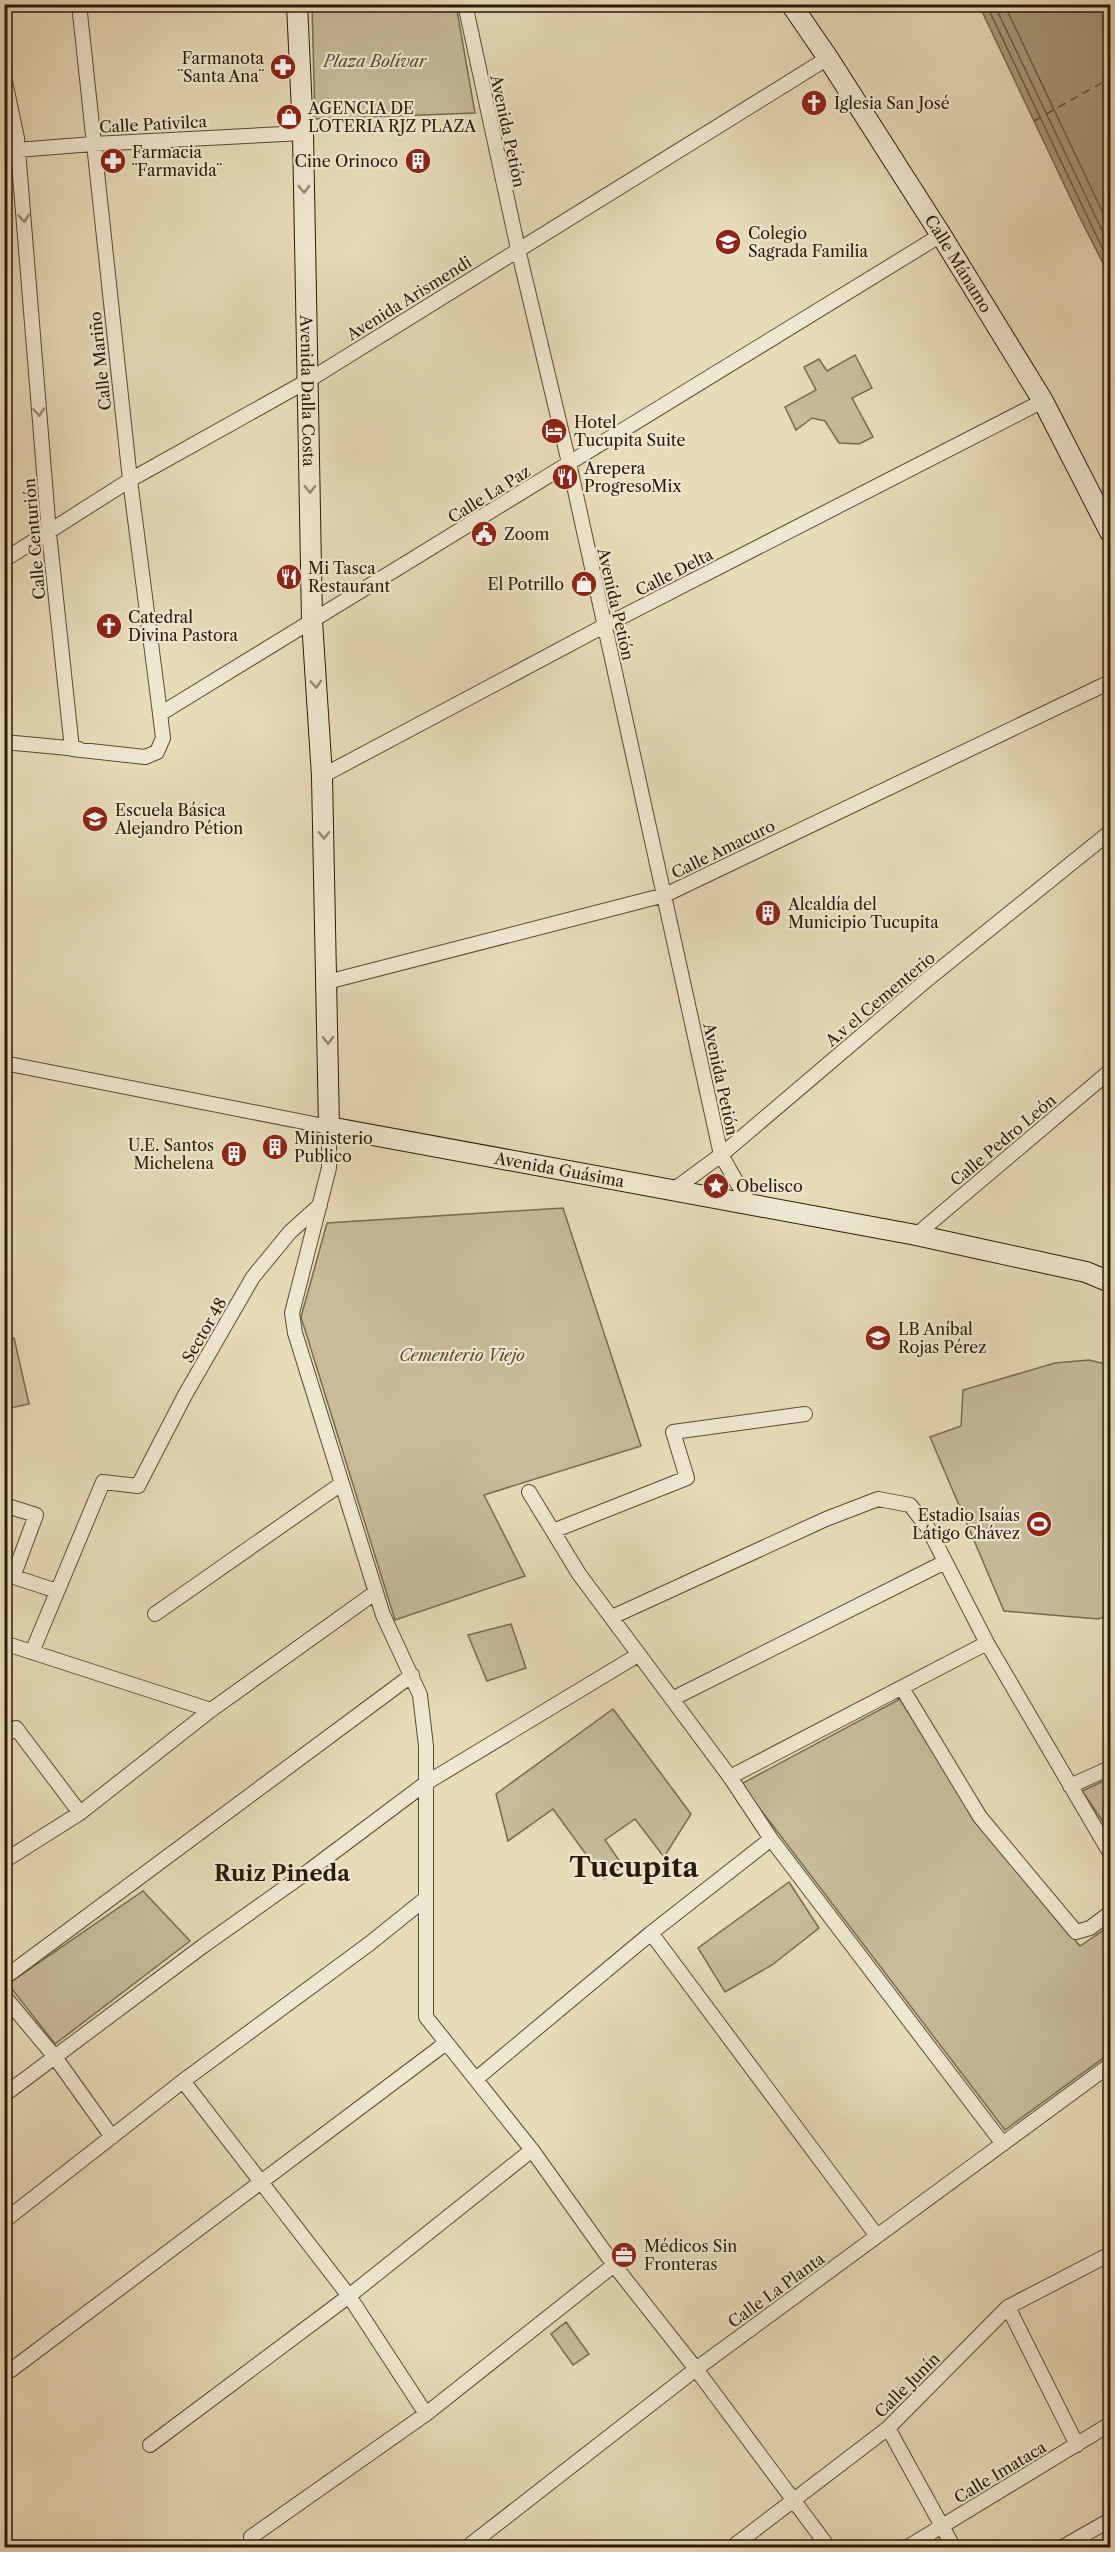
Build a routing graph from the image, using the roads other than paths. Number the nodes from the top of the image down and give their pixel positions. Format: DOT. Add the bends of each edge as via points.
graph roads {
  1 [pos="79,4"];
  2 [pos="297,4"];
  3 [pos="465,4"];
  4 [pos="791,4"];
  5 [pos="828,58"];
  6 [pos="4,77"];
  7 [pos="303,133"];
  8 [pos="93,144"];
  9 [pos="11,151"];
  10 [pos="941,235"];
  11 [pos="518,249"];
  12 [pos="309,380"];
  13 [pos="1043,401"];
  14 [pos="569,463"];
  15 [pos="130,480"];
  16 [pos="1110,532"];
  17 [pos="49,533"];
  18 [pos="4,560"];
  19 [pos="312,621"];
  20 [pos="604,626"];
  21 [pos="1110,682"];
  22 [pos="160,714"];
  23 [pos="4,742"];
  24 [pos="72,749"];
  25 [pos="322,776"];
  26 [pos="1110,832"];
  27 [pos="665,895"];
  28 [pos="327,982"];
  29 [pos="4,1063"];
  30 [pos="1110,1071"];
  31 [pos="329,1126"];
  32 [pos="721,1155"];
  33 [pos="672,1191"];
  34 [pos="320,1205"];
  35 [pos="750,1205"];
  36 [pos="916,1235"];
  37 [pos="1110,1282"];
  38 [pos="805,1414"];
  39 [pos="341,1484"];
  40 [pos="528,1492"];
  41 [pos="4,1505"];
  42 [pos="553,1531"];
  43 [pos="945,1562"];
  44 [pos="9,1576"];
  45 [pos="57,1592"];
  46 [pos="376,1592"];
  47 [pos="154,1614"];
  48 [pos="612,1617"];
  49 [pos="4,1643"];
  50 [pos="987,1643"];
  51 [pos="32,1652"];
  52 [pos="638,1655"];
  53 [pos="412,1675"];
  54 [pos="902,1688"];
  55 [pos="672,1699"];
  56 [pos="211,1710"];
  57 [pos="4,1736"];
  58 [pos="1110,1768"];
  59 [pos="730,1777"];
  60 [pos="426,1783"];
  61 [pos="1070,1786"];
  62 [pos="80,1814"];
  63 [pos="771,1839"];
  64 [pos="1110,1853"];
  65 [pos="4,1861"];
  66 [pos="425,1899"];
  67 [pos="1110,1914"];
  68 [pos="651,1933"];
  69 [pos="4,1978"];
  70 [pos="4,1996"];
  71 [pos="446,2043"];
  72 [pos="55,2057"];
  73 [pos="1110,2066"];
  74 [pos="476,2079"];
  75 [pos="183,2081"];
  76 [pos="4,2095"];
  77 [pos="112,2137"];
  78 [pos="1003,2144"];
  79 [pos="532,2150"];
  80 [pos="259,2182"];
  81 [pos="4,2221"];
  82 [pos="877,2236"];
  83 [pos="1110,2254"];
  84 [pos="614,2265"];
  85 [pos="349,2296"];
  86 [pos="1008,2307"];
  87 [pos="8,2367"];
  88 [pos="696,2369"];
  89 [pos="426,2414"];
  90 [pos="1110,2424"];
  91 [pos="888,2428"];
  92 [pos="150,2445"];
  93 [pos="1077,2445"];
  94 [pos="795,2499"];
  95 [pos="1110,2520"];
  96 [pos="943,2526"];
  97 [pos="251,2537"];
  98 [pos="466,2547"];
  99 [pos="731,2547"];
  100 [pos="830,2547"];
  101 [pos="906,2547"];
  102 [pos="954,2547"];
  103 [pos="1061,2547"];
  1 -- 8 [label="street, Calle Mariño"];
  2 -- 7 [label="main road, Avenida Dalla Costa"];
  3 -- 11 [label="street, Avenida Petión"];
  4 -- 5 [label="main road, Calle Mánamo"];
  5 -- 10 [label="main road, Calle Mánamo"];
  5 -- 11 [label="street, Avenida Arismendi"];
  6 -- 9 [label="street, Calle Centurión"];
  7 -- 8 [label="street, Calle Pativilca"];
  7 -- 12 [label="main road, Avenida Dalla Costa, one-way"];
  8 -- 9 [label="street, Calle Pativilca"];
  8 -- 15 [label="street, Calle Mariño"];
  9 -- 17 [label="street, Calle Centurión, one-way"];
  10 -- 13 [label="main road, Calle Mánamo"];
  10 -- 14 [label="street, Calle La Paz"];
  11 -- 12 [label="street, Avenida Arismendi"];
  11 -- 14 [label="street, Avenida Petión"];
  12 -- 15 [label="street, Avenida Arismendi"];
  12 -- 19 [label="main road, Avenida Dalla Costa, one-way"];
  13 -- 16 [label="main road, Calle Mánamo"];
  13 -- 20 [label="street, Calle Delta"];
  14 -- 19 [label="street, Calle La Paz"];
  14 -- 20 [label="street, Avenida Petión"];
  15 -- 17 [label="street, Avenida Arismendi"];
  15 -- 22 [label="street, Calle Mariño"];
  17 -- 18 [label="street, Avenida Arismendi"];
  17 -- 24 [label="street, Calle Centurión"];
  19 -- 22 [label="street, Calle La Paz"];
  19 -- 25 [label="main road, Avenida Dalla Costa, one-way"];
  20 -- 25 [label="street, Calle Delta"];
  20 -- 27 [label="street, Avenida Petión"];
  21 -- 27 [label="street, Calle Amacuro"];
  22 -- 24 [label="street" via="163,738 157,752 145,757"];
  23 -- 24 [label="street"];
  25 -- 28 [label="main road, Avenida Dalla Costa, one-way"];
  26 -- 32 [label="street, A.v el Cementerio" via="928,979"];
  27 -- 28 [label="street, Calle Amacuro"];
  27 -- 32 [label="street, Avenida Petión"];
  28 -- 31 [label="main road, Avenida Dalla Costa, one-way"];
  29 -- 31 [label="street, Avenida Guásima"];
  30 -- 36 [label="street, Calle Pedro León"];
  31 -- 33 [label="main road, Avenida Guásima"];
  31 -- 34 [label="street" via="329,1168"];
  32 -- 33 [label="street, A.v el Cementerio"];
  32 -- 35 [label="street, Avenida Petión"];
  33 -- 35 [label="main road, Avenida Guásima"];
  34 -- 39 [label="street" via="292,1313"];
  34 -- 45 [label="street, Sector 48" via="290,1232 253,1277 138,1486 103,1482"];
  35 -- 36 [label="main road, Avenida Guásima"];
  36 -- 37 [label="main road, Avenida Guásima" via="1086,1272"];
  38 -- 42 [label="street" via="673,1432 687,1478"];
  39 -- 46 [label="street"];
  39 -- 47 [label="street"];
  40 -- 42 [label="street"];
  41 -- 44 [label="street" via="36,1515"];
  42 -- 48 [label="street"];
  43 -- 48 [label="street" via="928,1528 910,1505 878,1499"];
  43 -- 50 [label="street"];
  43 -- 55 [label="street"];
  44 -- 45 [label="street"];
  45 -- 51 [label="street"];
  46 -- 53 [label="street"];
  46 -- 56 [label="street"];
  48 -- 52 [label="street"];
  49 -- 51 [label="street"];
  50 -- 54 [label="street"];
  50 -- 61 [label="street"];
  51 -- 56 [label="street"];
  52 -- 55 [label="street"];
  52 -- 60 [label="street"];
  53 -- 60 [label="street" via="424,1718"];
  53 -- 69 [label="street"];
  54 -- 59 [label="street"];
  54 -- 67 [label="street" via="980,1817 1076,1932 1090,1928"];
  55 -- 59 [label="street"];
  56 -- 62 [label="street"];
  57 -- 62 [label="street" via="16,1728"];
  58 -- 61 [label="street"];
  59 -- 63 [label="street"];
  60 -- 66 [label="street"];
  60 -- 72 [label="street"];
  61 -- 64 [label="street"];
  62 -- 65 [label="street"];
  63 -- 68 [label="street"];
  63 -- 78 [label="street"];
  66 -- 71 [label="street" via="426,2017"];
  66 -- 75 [label="street"];
  68 -- 74 [label="street"];
  68 -- 82 [label="street"];
  70 -- 72 [label="street"];
  71 -- 74 [label="street"];
  71 -- 80 [label="street"];
  72 -- 76 [label="street"];
  72 -- 77 [label="street"];
  73 -- 78 [label="street, Calle La Planta"];
  74 -- 79 [label="street"];
  75 -- 77 [label="street"];
  75 -- 80 [label="street"];
  77 -- 81 [label="street"];
  78 -- 82 [label="street, Calle La Planta"];
  79 -- 84 [label="street"];
  79 -- 85 [label="street"];
  80 -- 85 [label="street"];
  80 -- 87 [label="street"];
  82 -- 88 [label="street, Calle La Planta"];
  83 -- 86 [label="street, Calle Junín"];
  84 -- 88 [label="street"];
  84 -- 89 [label="street"];
  85 -- 89 [label="street"];
  85 -- 92 [label="street"];
  86 -- 91 [label="street, Calle Junín"];
  86 -- 93 [label="street"];
  88 -- 94 [label="street"];
  88 -- 98 [label="street, Calle La Planta"];
  89 -- 97 [label="street"];
  90 -- 93 [label="street, Calle Imataca"];
  91 -- 94 [label="street, Calle Junín"];
  91 -- 96 [label="street"];
  93 -- 96 [label="street, Calle Imataca"];
  94 -- 99 [label="street, Calle Junín"];
  94 -- 100 [label="street"];
  95 -- 103 [label="street"];
  96 -- 101 [label="street, Calle Imataca"];
  96 -- 102 [label="street"];
}
